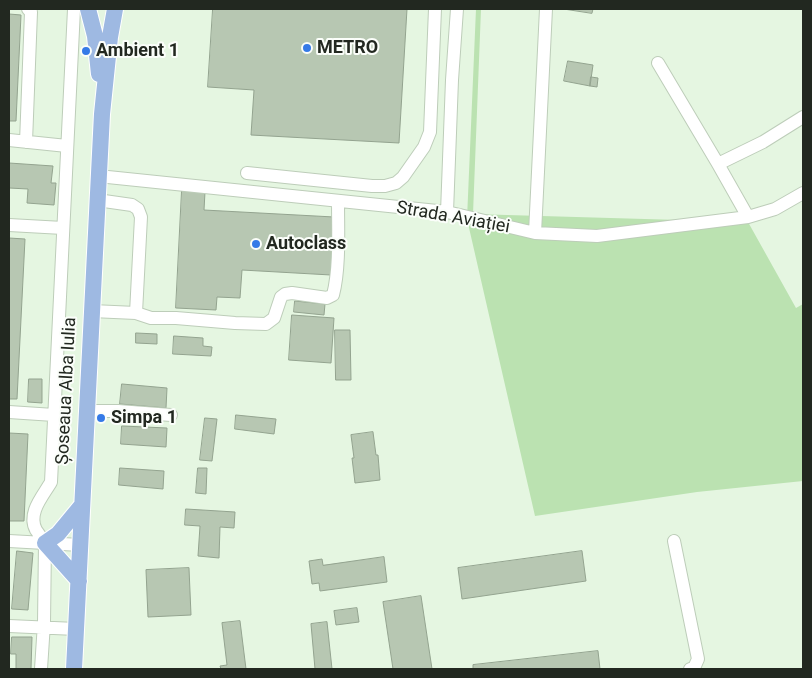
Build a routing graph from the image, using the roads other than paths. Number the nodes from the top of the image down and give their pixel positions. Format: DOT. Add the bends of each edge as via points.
graph roads {
  1 [pos="28,9"];
  2 [pos="78,9"];
  3 [pos="115,9"];
  4 [pos="435,9"];
  5 [pos="457,9"];
  6 [pos="546,9"];
  7 [pos="658,64"];
  8 [pos="102,114"];
  9 [pos="803,117"];
  10 [pos="9,140"];
  11 [pos="26,142"];
  12 [pos="67,146"];
  13 [pos="718,164"];
  14 [pos="247,173"];
  15 [pos="98,176"];
  16 [pos="803,194"];
  17 [pos="97,200"];
  18 [pos="338,201"];
  19 [pos="447,212"];
  20 [pos="748,217"];
  21 [pos="9,225"];
  22 [pos="63,228"];
  23 [pos="535,232"];
  24 [pos="92,311"];
  25 [pos="136,314"];
  26 [pos="9,412"];
  27 [pos="87,412"];
  28 [pos="54,415"];
  29 [pos="171,415"];
  30 [pos="82,505"];
  31 [pos="9,541"];
  32 [pos="674,541"];
  33 [pos="45,543"];
  34 [pos="80,545"];
  35 [pos="79,581"];
  36 [pos="9,617"];
  37 [pos="44,625"];
  38 [pos="9,626"];
  39 [pos="76,629"];
  40 [pos="41,669"];
  41 [pos="74,669"];
  42 [pos="690,669"];
  1 -- 11 [label="street" via="31,12"];
  2 -- 8 [label="main road, Șoseaua Alba Iulia" via="95,36"];
  2 -- 12 [label="street"];
  3 -- 8 [label="main road, Șoseaua Alba Iulia"];
  4 -- 14 [label="street" via="430,132 424,147 396,183 372,186"];
  5 -- 19 [label="street"];
  6 -- 23 [label="street"];
  7 -- 13 [label="street"];
  8 -- 15 [label="main road, Șoseaua Alba Iulia"];
  9 -- 13 [label="street" via="763,142"];
  10 -- 11 [label="street"];
  11 -- 12 [label="street"];
  12 -- 22 [label="street"];
  13 -- 20 [label="street"];
  15 -- 17 [label="main road, Șoseaua Alba Iulia"];
  15 -- 18 [label="street, Strada Aviației"];
  16 -- 20 [label="street, Strada Aviației" via="774,209"];
  17 -- 24 [label="main road, Șoseaua Alba Iulia"];
  17 -- 25 [label="street" via="132,205 141,217"];
  18 -- 19 [label="street, Strada Aviației"];
  18 -- 25 [label="street" via="336,286 333,295 327,298 292,292 285,294 274,318 266,324 152,318"];
  19 -- 23 [label="street, Strada Aviației"];
  20 -- 23 [label="street, Strada Aviației" via="596,236"];
  21 -- 22 [label="street"];
  22 -- 28 [label="street"];
  24 -- 25 [label="street"];
  24 -- 27 [label="main road, Șoseaua Alba Iulia"];
  26 -- 28 [label="street"];
  27 -- 29 [label="street"];
  27 -- 30 [label="main road, Șoseaua Alba Iulia"];
  28 -- 33 [label="street" via="51,482 34,516 35,528"];
  30 -- 33 [label="main road" via="58,534"];
  30 -- 34 [label="main road, Șoseaua Alba Iulia"];
  31 -- 33 [label="street"];
  32 -- 42 [label="street" via="698,659"];
  33 -- 34 [label="street"];
  33 -- 35 [label="main road"];
  33 -- 37 [label="street"];
  34 -- 35 [label="main road, Șoseaua Alba Iulia"];
  35 -- 39 [label="main road, Șoseaua Alba Iulia"];
  36 -- 37 [label="street"];
  37 -- 38 [label="street"];
  37 -- 39 [label="street"];
  37 -- 40 [label="street"];
  39 -- 41 [label="main road, Șoseaua Alba Iulia"];
}
